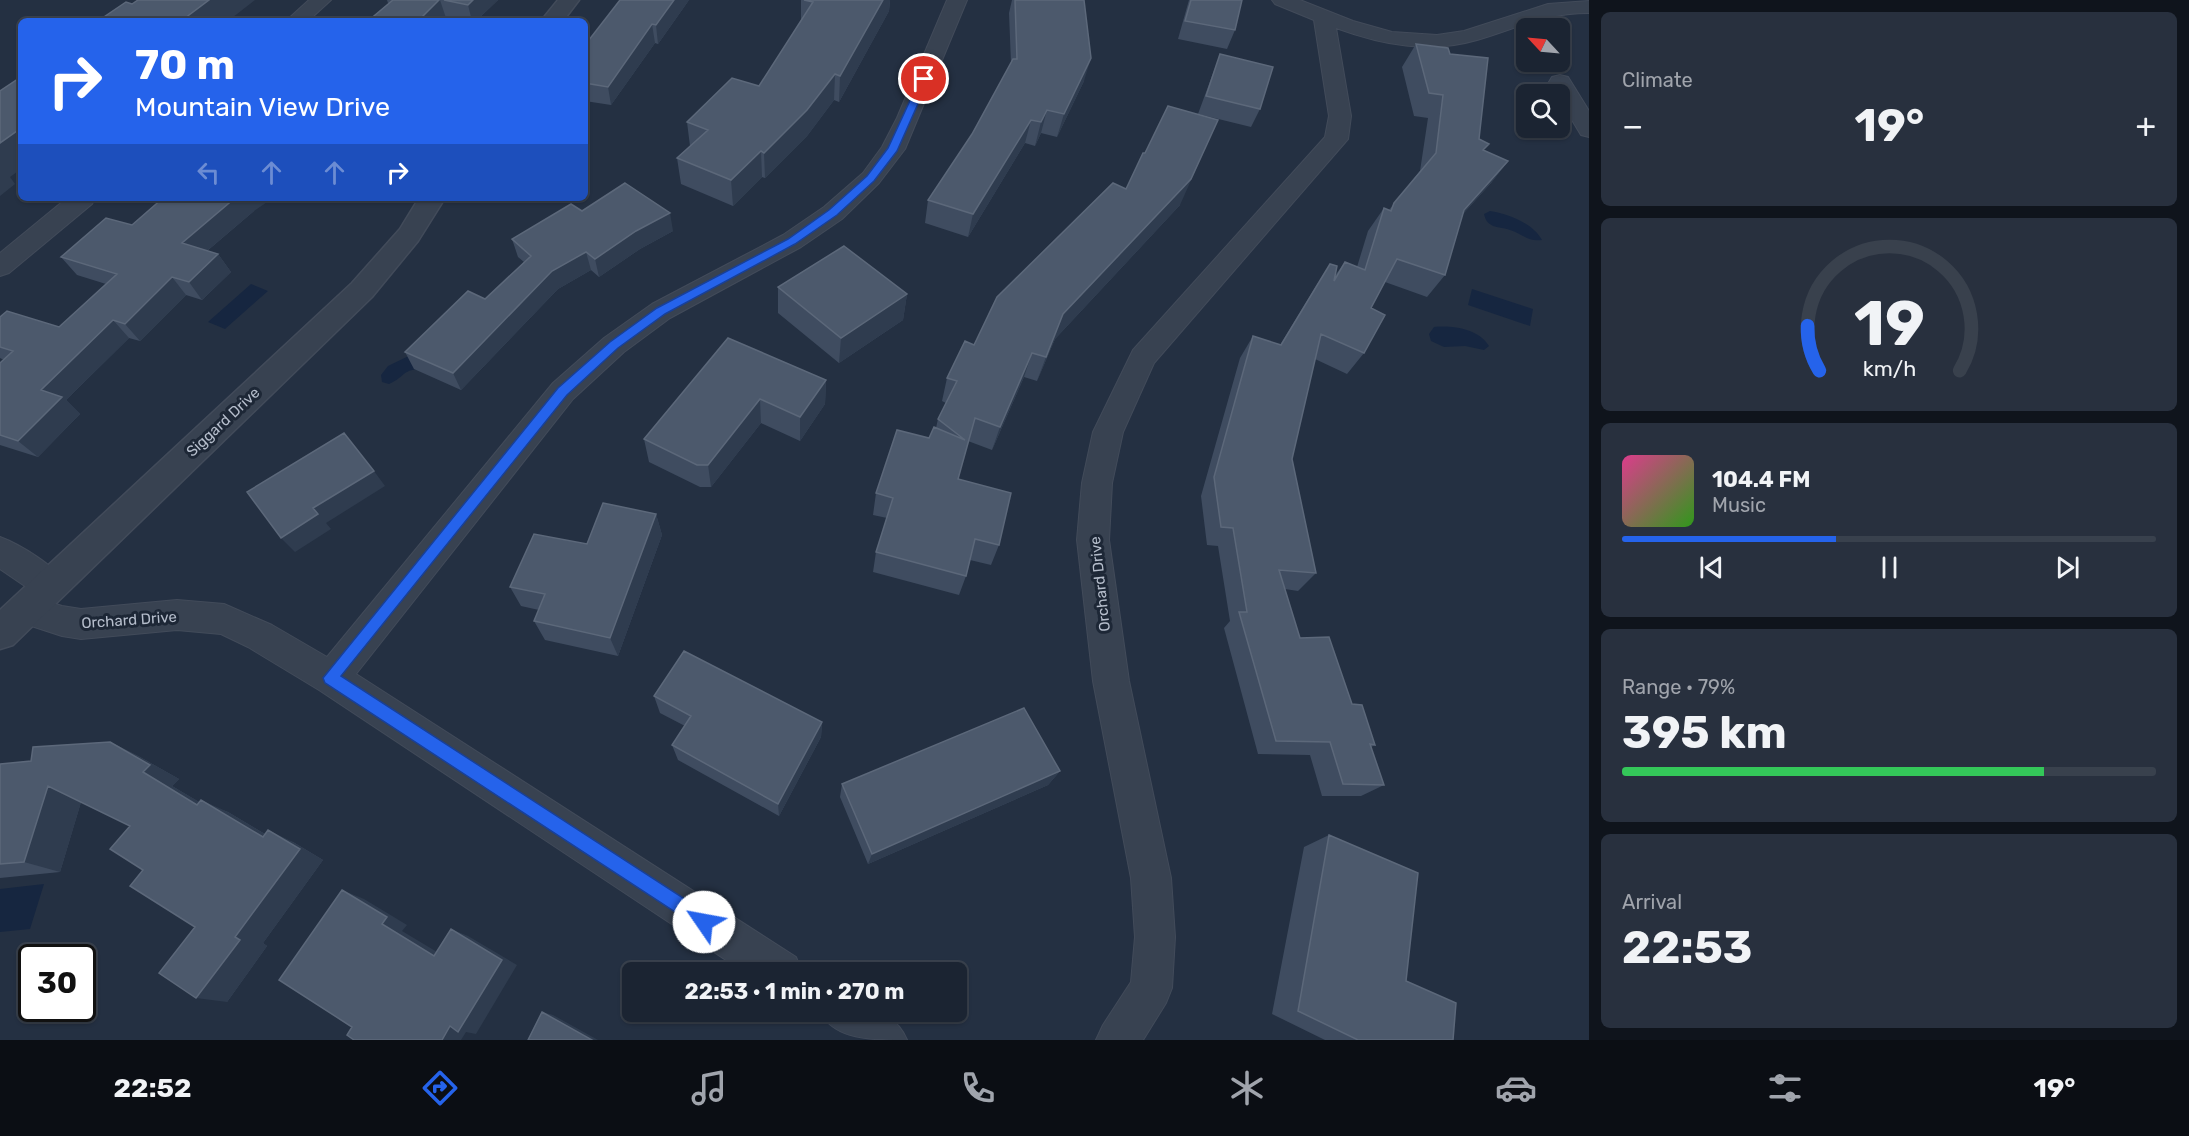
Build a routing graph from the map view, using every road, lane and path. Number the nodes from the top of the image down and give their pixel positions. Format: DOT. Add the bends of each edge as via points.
graph roads {
  1 [pos="321,0"];
  2 [pos="569,0"];
  3 [pos="957,0"];
  4 [pos="1282,0"];
  5 [pos="1589,7"];
  6 [pos="300,18"];
  7 [pos="554,18"];
  8 [pos="1324,18"];
  9 [pos="1560,82"];
  10 [pos="1589,130"];
  11 [pos="79,201"];
  12 [pos="430,201"];
  13 [pos="0,267"];
  14 [pos="0,551"];
  15 [pos="25,609"];
  16 [pos="331,678"];
  17 [pos="766,962"];
  18 [pos="857,1022"];
  19 [pos="885,1040"];
  20 [pos="1118,1040"];
  1 -- 6 [label="street"];
  2 -- 7 [label="street"];
  3 -- 16 [label="street" via="908,118 893,149 871,178 833,213 792,241 661,311 614,345 562,392"];
  4 -- 8 [label="street"];
  5 -- 8 [label="street" via="1548,10 1459,39 1439,41 1376,34"];
  8 -- 20 [label="street, Orchard Drive" via="1340,116 1336,139 1143,357 1108,432 1097,483 1093,540 1112,681 1151,878 1155,937 1151,988"];
  9 -- 10 [label="street"];
  11 -- 13 [label="street"];
  12 -- 15 [label="street, Siggard Drive" via="409,235 362,290"];
  14 -- 15 [label="street, Orchard Drive"];
  15 -- 16 [label="street, Orchard Drive" via="81,624 177,615 224,619"];
  16 -- 17 [label="street, Orchard Drive"];
  18 -- 19 [label="street"];
}
